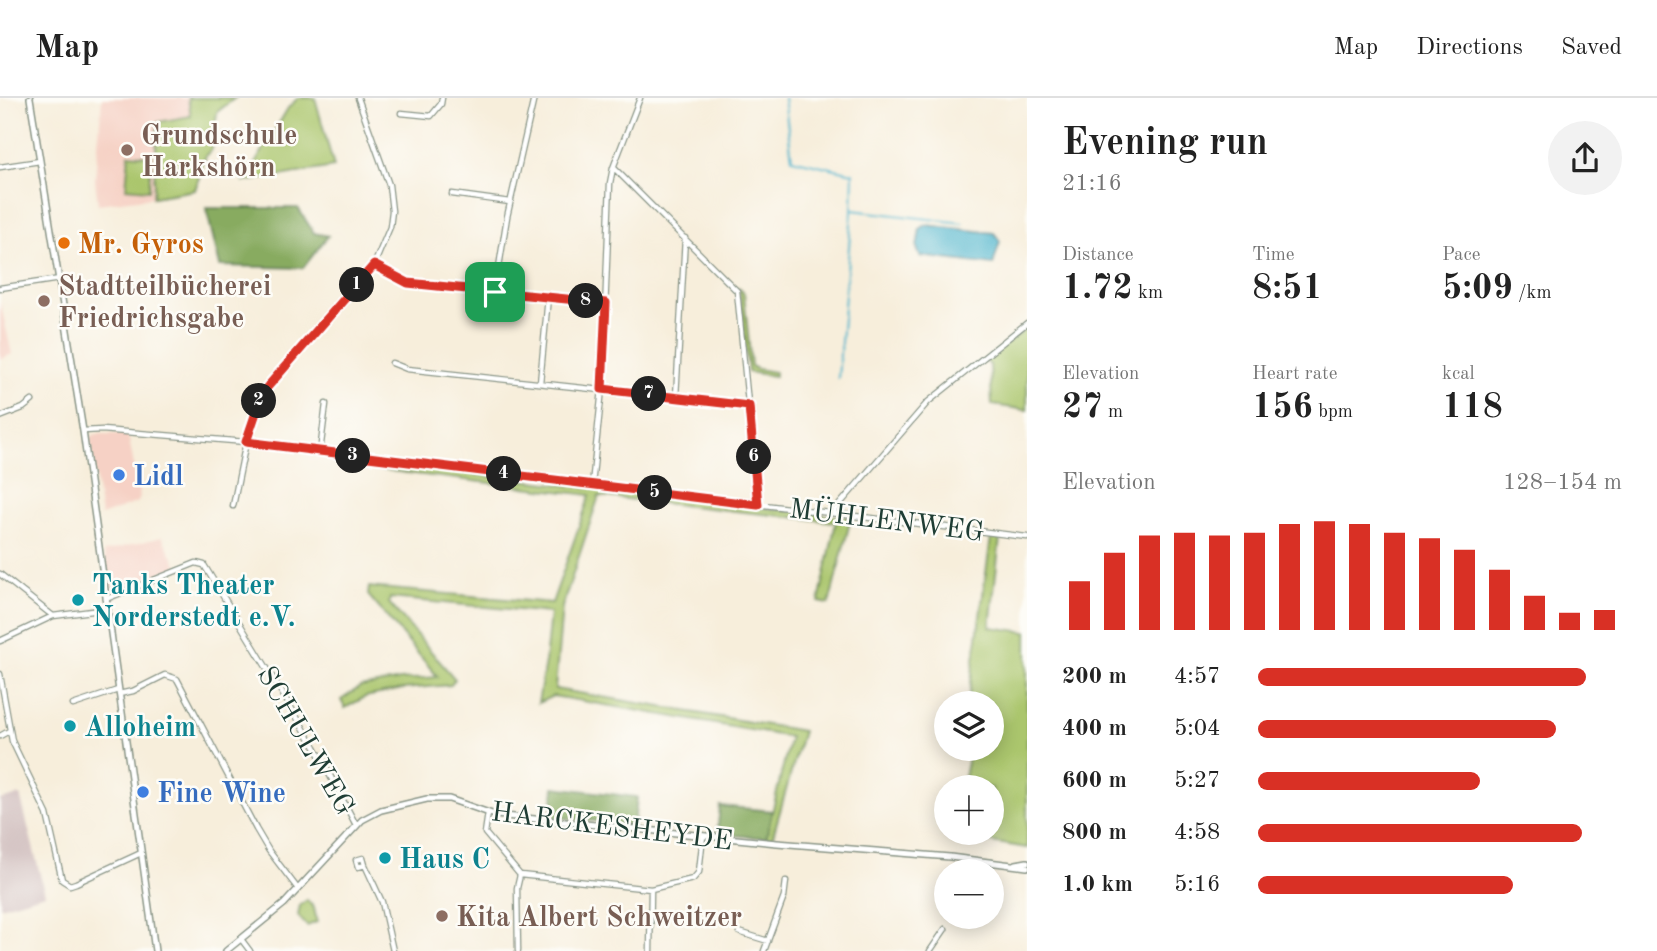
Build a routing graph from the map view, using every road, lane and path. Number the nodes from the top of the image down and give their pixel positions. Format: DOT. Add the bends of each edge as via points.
graph roads {
  1 [pos="30,98"];
  2 [pos="358,98"];
  3 [pos="442,98"];
  4 [pos="534,98"];
  5 [pos="640,98"];
  6 [pos="401,113"];
  7 [pos="40,161"];
  8 [pos="0,167"];
  9 [pos="613,168"];
  10 [pos="453,194"];
  11 [pos="510,202"];
  12 [pos="685,238"];
  13 [pos="374,265"];
  14 [pos="60,279"];
  15 [pos="0,288"];
  16 [pos="495,292"];
  17 [pos="548,298"];
  18 [pos="606,303"];
  19 [pos="1027,323"];
  20 [pos="391,363"];
  21 [pos="540,383"];
  22 [pos="602,389"];
  23 [pos="677,397"];
  24 [pos="32,401"];
  25 [pos="326,404"];
  26 [pos="749,406"];
  27 [pos="0,417"];
  28 [pos="83,430"];
  29 [pos="246,442"];
  30 [pos="320,452"];
  31 [pos="593,485"];
  32 [pos="758,505"];
  33 [pos="233,506"];
  34 [pos="833,512"];
  35 [pos="1027,537"];
  36 [pos="0,573"];
  37 [pos="106,599"];
  38 [pos="108,608"];
  39 [pos="53,616"];
  40 [pos="0,641"];
  41 [pos="0,674"];
  42 [pos="118,692"];
  43 [pos="73,705"];
  44 [pos="9,731"];
  45 [pos="0,736"];
  46 [pos="488,813"];
  47 [pos="356,825"];
  48 [pos="704,836"];
  49 [pos="141,853"];
  50 [pos="1027,862"];
  51 [pos="1013,864"];
  52 [pos="365,865"];
  53 [pos="1027,867"];
  54 [pos="520,875"];
  55 [pos="786,881"];
  56 [pos="299,889"];
  57 [pos="651,889"];
  58 [pos="944,929"];
  59 [pos="739,932"];
  60 [pos="241,939"];
  61 [pos="768,941"];
  62 [pos="155,951"];
  63 [pos="226,951"];
  64 [pos="250,951"];
  65 [pos="393,951"];
  66 [pos="518,951"];
  67 [pos="650,951"];
  68 [pos="764,951"];
  69 [pos="930,951"];
  1 -- 7 [label="main road"];
  2 -- 13 [label="street" via="392,197 390,227"];
  3 -- 6 [label="street" via="431,116"];
  4 -- 11 [label="street"];
  5 -- 9 [label="street"];
  7 -- 8 [label="street"];
  7 -- 14 [label="main road"];
  9 -- 12 [label="street"];
  9 -- 18 [label="street"];
  10 -- 11 [label="street"];
  11 -- 16 [label="street"];
  12 -- 23 [label="street"];
  12 -- 26 [label="street" via="737,291"];
  13 -- 16 [label="street" via="408,283"];
  13 -- 29 [label="street" via="263,392"];
  14 -- 15 [label="street"];
  14 -- 28 [label="main road"];
  16 -- 17 [label="street"];
  17 -- 18 [label="street"];
  17 -- 21 [label="street"];
  18 -- 22 [label="street"];
  19 -- 34 [label="street" via="928,402"];
  20 -- 21 [label="street" via="407,369"];
  21 -- 22 [label="street"];
  22 -- 23 [label="street"];
  22 -- 31 [label="street"];
  23 -- 26 [label="street"];
  24 -- 27 [label="street"];
  25 -- 30 [label="street"];
  26 -- 32 [label="street"];
  28 -- 29 [label="street, MÜHLENWEG"];
  28 -- 37 [label="main road"];
  29 -- 30 [label="street, MÜHLENWEG"];
  29 -- 33 [label="street"];
  30 -- 31 [label="street, MÜHLENWEG"];
  31 -- 32 [label="street, MÜHLENWEG"];
  32 -- 34 [label="street, MÜHLENWEG"];
  34 -- 35 [label="street, MÜHLENWEG"];
  36 -- 39 [label="street"];
  37 -- 38 [label="main road"];
  37 -- 47 [label="street, SCHULWEG" via="196,564 204,565 315,747"];
  38 -- 39 [label="street"];
  38 -- 42 [label="main road"];
  39 -- 40 [label="street"];
  41 -- 44 [label="street"];
  42 -- 43 [label="street"];
  42 -- 49 [label="main road"];
  42 -- 56 [label="street" via="133,691 165,675 177,679 256,829"];
  44 -- 45 [label="street"];
  44 -- 49 [label="street" via="47,814 65,883 76,883"];
  46 -- 47 [label="main road, HARCKESHEYDE" via="449,799 427,799 381,810"];
  46 -- 48 [label="main road, HARCKESHEYDE"];
  46 -- 54 [label="street" via="485,833"];
  47 -- 56 [label="main road, HARCKESHEYDE"];
  48 -- 51 [label="main road, HARCKESHEYDE"];
  48 -- 57 [label="street" via="697,876"];
  49 -- 62 [label="main road"];
  50 -- 51 [label="main road, HARCKESHEYDE"];
  51 -- 53 [label="main road, HARCKESHEYDE"];
  52 -- 65 [label="street" via="382,902"];
  54 -- 57 [label="street"];
  54 -- 66 [label="street"];
  55 -- 61 [label="street"];
  56 -- 60 [label="main road, HARCKESHEYDE"];
  57 -- 67 [label="street"];
  58 -- 69 [label="street"];
  59 -- 61 [label="street"];
  60 -- 63 [label="main road, HARCKESHEYDE"];
  60 -- 64 [label="street"];
  61 -- 68 [label="street"];
}
